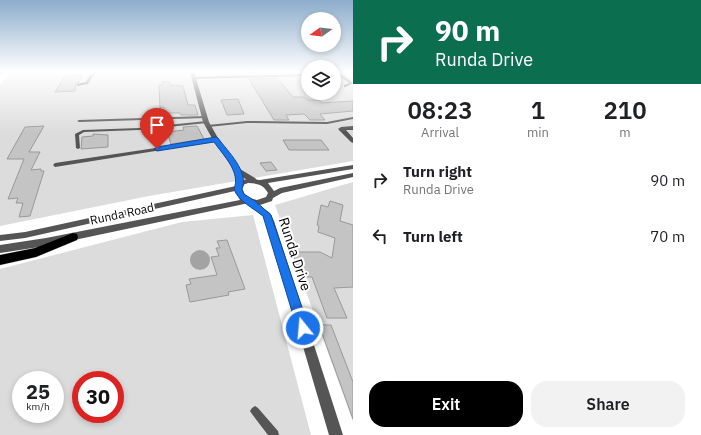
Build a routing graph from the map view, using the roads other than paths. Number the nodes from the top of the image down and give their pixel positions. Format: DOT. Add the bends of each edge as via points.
graph roads {
  1 [pos="197,92"];
  2 [pos="353,118"];
  3 [pos="79,120"];
  4 [pos="206,121"];
  5 [pos="353,128"];
  6 [pos="216,140"];
  7 [pos="353,141"];
  8 [pos="78,148"];
  9 [pos="55,165"];
  10 [pos="353,167"];
  11 [pos="238,171"];
  12 [pos="353,175"];
  13 [pos="253,180"];
  14 [pos="261,182"];
  15 [pos="239,186"];
  16 [pos="268,199"];
  17 [pos="250,202"];
  18 [pos="267,215"];
  19 [pos="74,237"];
  20 [pos="0,238"];
  21 [pos="0,249"];
  22 [pos="0,260"];
  23 [pos="255,411"];
  24 [pos="274,435"];
  25 [pos="336,435"];
  1 -- 4 [label="street, Runda Drive"];
  2 -- 4 [label="lane" via="327,123"];
  3 -- 4 [label="lane"];
  4 -- 6 [label="street, Runda Drive"];
  4 -- 8 [label="lane" via="139,129 83,131 77,134"];
  5 -- 7 [label="street" via="341,129"];
  6 -- 9 [label="lane"];
  6 -- 11 [label="street, Runda Drive"];
  10 -- 14 [label="street"];
  11 -- 13 [label="street"];
  11 -- 15 [label="street, Runda Drive"];
  12 -- 16 [label="street" via="280,191"];
  13 -- 14 [label="street"];
  13 -- 15 [label="street" via="247,180"];
  14 -- 16 [label="street" via="270,190"];
  15 -- 17 [label="street, Runda Drive" via="240,196"];
  15 -- 20 [label="street, Runda Road" via="32,234"];
  16 -- 17 [label="street"];
  16 -- 18 [label="street"];
  17 -- 18 [label="street, Runda Drive"];
  17 -- 19 [label="street, Runda Road"];
  18 -- 25 [label="street, Runda Drive"];
  19 -- 21 [label="street, Runda Road"];
  19 -- 22 [label="main road" via="36,252"];
  23 -- 24 [label="lane"];
}
